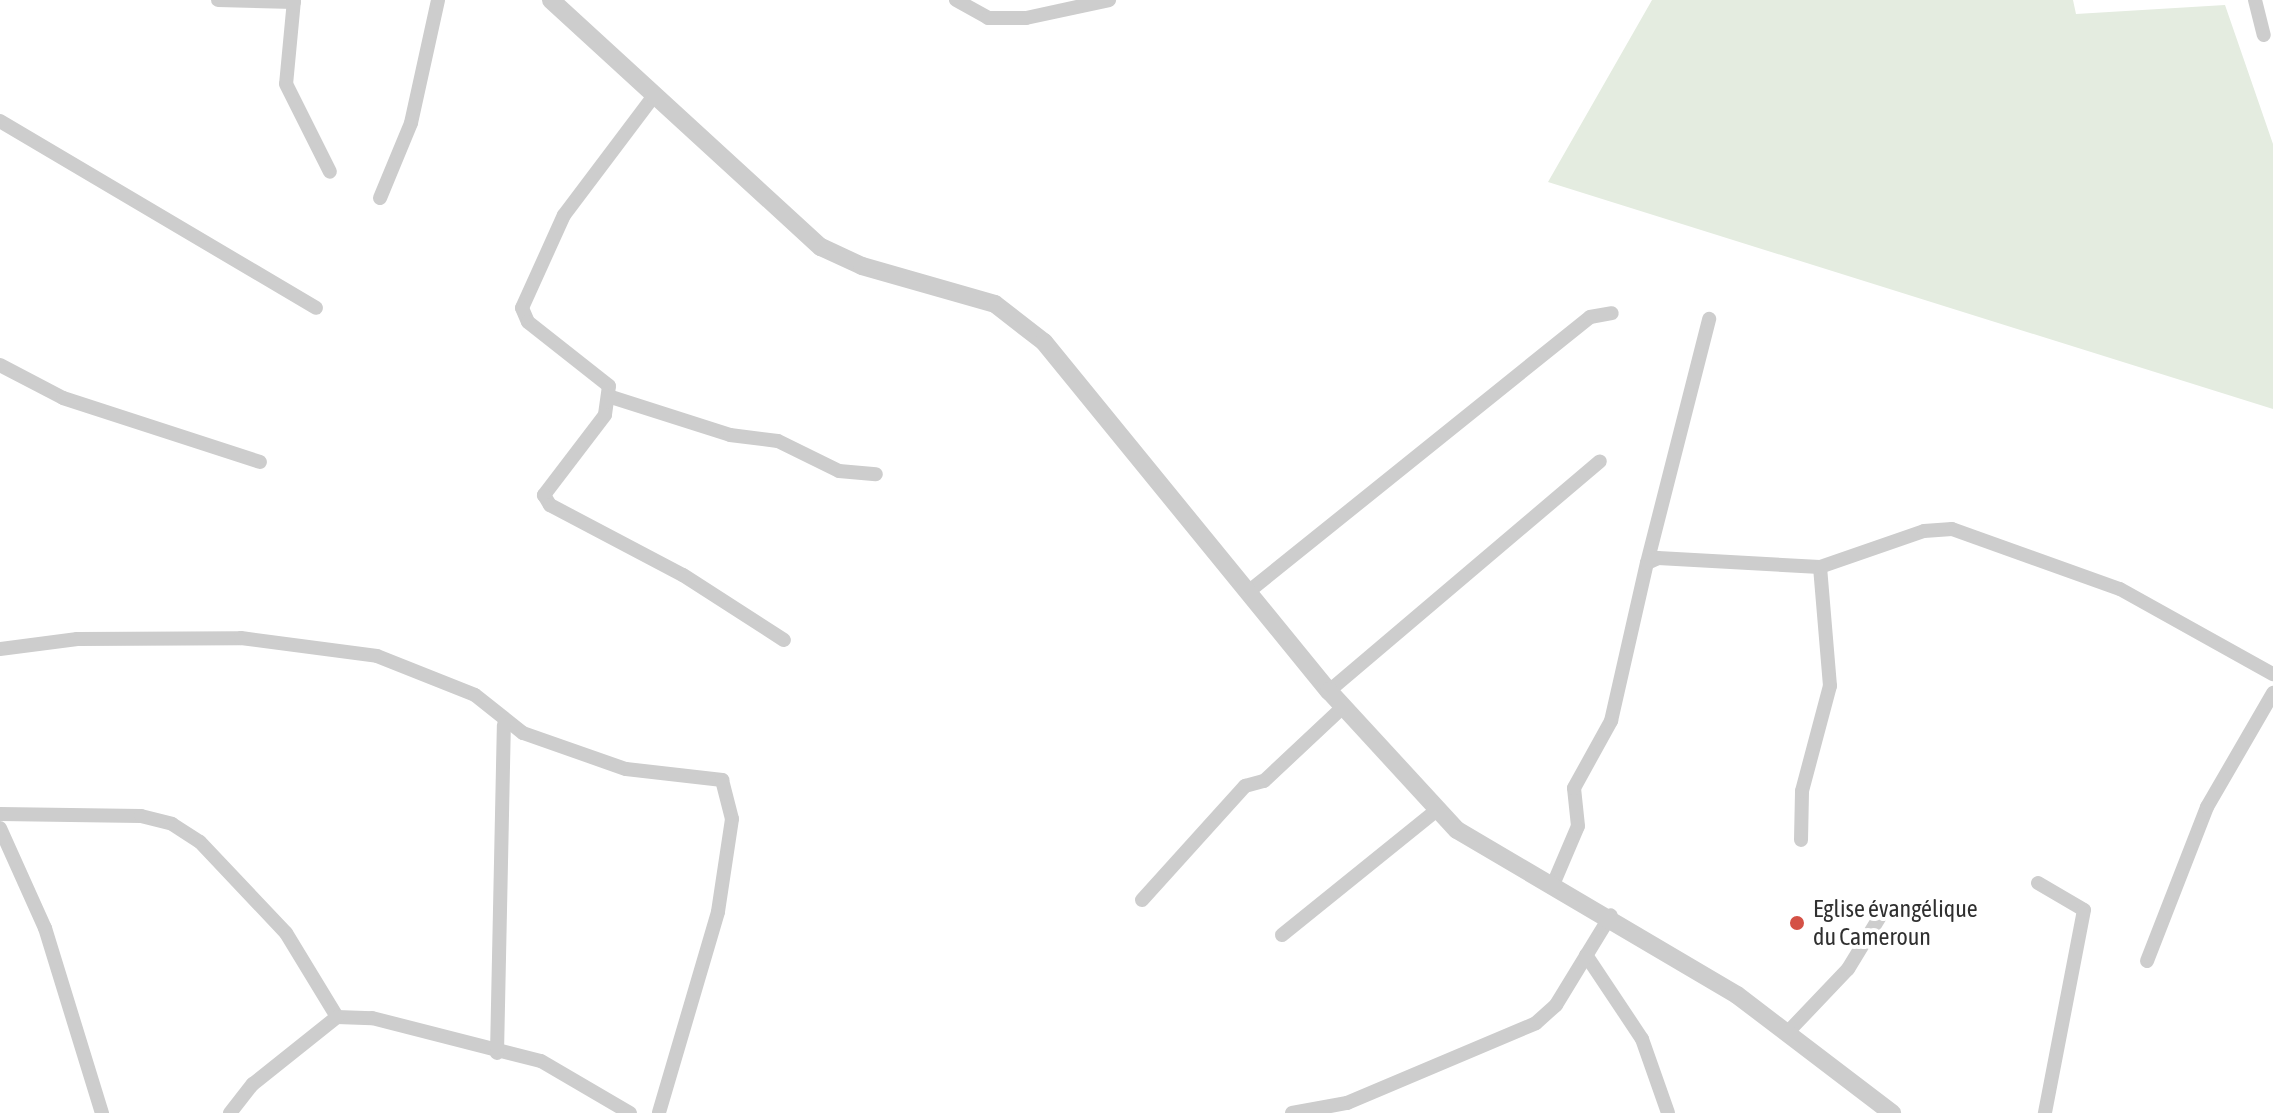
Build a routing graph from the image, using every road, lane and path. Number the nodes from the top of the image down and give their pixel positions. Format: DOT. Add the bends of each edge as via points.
graph roads {
  1 [pos="218,0"];
  2 [pos="438,0"];
  3 [pos="551,0"];
  4 [pos="956,0"];
  5 [pos="1109,0"];
  6 [pos="2255,0"];
  7 [pos="294,1"];
  8 [pos="2264,35"];
  9 [pos="653,97"];
  10 [pos="0,121"];
  11 [pos="330,172"];
  12 [pos="380,198"];
  13 [pos="316,308"];
  14 [pos="1612,313"];
  15 [pos="1709,319"];
  16 [pos="0,365"];
  17 [pos="608,396"];
  18 [pos="1600,461"];
  19 [pos="260,462"];
  20 [pos="876,474"];
  21 [pos="1647,563"];
  22 [pos="1820,567"];
  23 [pos="1248,592"];
  24 [pos="784,640"];
  25 [pos="0,649"];
  26 [pos="2273,674"];
  27 [pos="1329,691"];
  28 [pos="2273,693"];
  29 [pos="1343,707"];
  30 [pos="504,725"];
  31 [pos="1438,809"];
  32 [pos="0,814"];
  33 [pos="0,828"];
  34 [pos="1801,840"];
  35 [pos="2038,883"];
  36 [pos="1552,887"];
  37 [pos="1142,900"];
  38 [pos="1611,915"];
  39 [pos="1881,915"];
  40 [pos="1282,935"];
  41 [pos="1586,955"];
  42 [pos="2147,961"];
  43 [pos="337,1017"];
  44 [pos="1787,1033"];
  45 [pos="497,1053"];
  46 [pos="1348,1108"];
  47 [pos="102,1113"];
  48 [pos="230,1113"];
  49 [pos="630,1113"];
  50 [pos="659,1113"];
  51 [pos="1292,1113"];
  52 [pos="1668,1113"];
  53 [pos="1892,1113"];
  54 [pos="2045,1113"];
  1 -- 7 [label="street"];
  2 -- 12 [label="street" via="411,123"];
  3 -- 9 [label="street"];
  4 -- 5 [label="street" via="988,18"];
  6 -- 8 [label="street"];
  7 -- 11 [label="street" via="286,84"];
  9 -- 17 [label="street" via="564,215 522,308 528,322 602,378"];
  9 -- 23 [label="street" via="821,247 862,266 995,304 1020,320"];
  10 -- 13 [label="street"];
  14 -- 23 [label="street" via="1578,327"];
  15 -- 21 [label="street"];
  16 -- 19 [label="street" via="63,398"];
  17 -- 20 [label="street" via="730,435 778,441 839,471"];
  17 -- 24 [label="street" via="605,415 545,489 546,500"];
  18 -- 27 [label="street"];
  21 -- 22 [label="street"];
  21 -- 36 [label="street" via="1611,721 1574,788 1578,826"];
  22 -- 26 [label="street" via="1924,531 1952,529 2120,589"];
  22 -- 34 [label="street" via="1830,686 1802,791"];
  23 -- 27 [label="street"];
  25 -- 30 [label="street" via="77,639 241,638 377,656 475,695"];
  27 -- 29 [label="street"];
  28 -- 42 [label="street" via="2207,807"];
  29 -- 31 [label="street"];
  29 -- 37 [label="street" via="1264,781 1245,786"];
  30 -- 45 [label="street"];
  30 -- 50 [label="street" via="626,769 722,780 732,800 708,961"];
  31 -- 36 [label="street" via="1482,848"];
  31 -- 40 [label="street"];
  32 -- 43 [label="street" via="141,816 186,832 286,933"];
  33 -- 47 [label="street" via="45,928"];
  35 -- 54 [label="street" via="2084,910"];
  36 -- 38 [label="street"];
  38 -- 41 [label="street"];
  38 -- 44 [label="street"];
  39 -- 44 [label="street" via="1848,969"];
  41 -- 46 [label="street" via="1536,1023"];
  41 -- 52 [label="street" via="1642,1039"];
  43 -- 45 [label="street" via="372,1018"];
  43 -- 48 [label="street" via="253,1084"];
  44 -- 53 [label="street"];
  45 -- 49 [label="street" via="541,1061"];
  46 -- 51 [label="street"];
}
